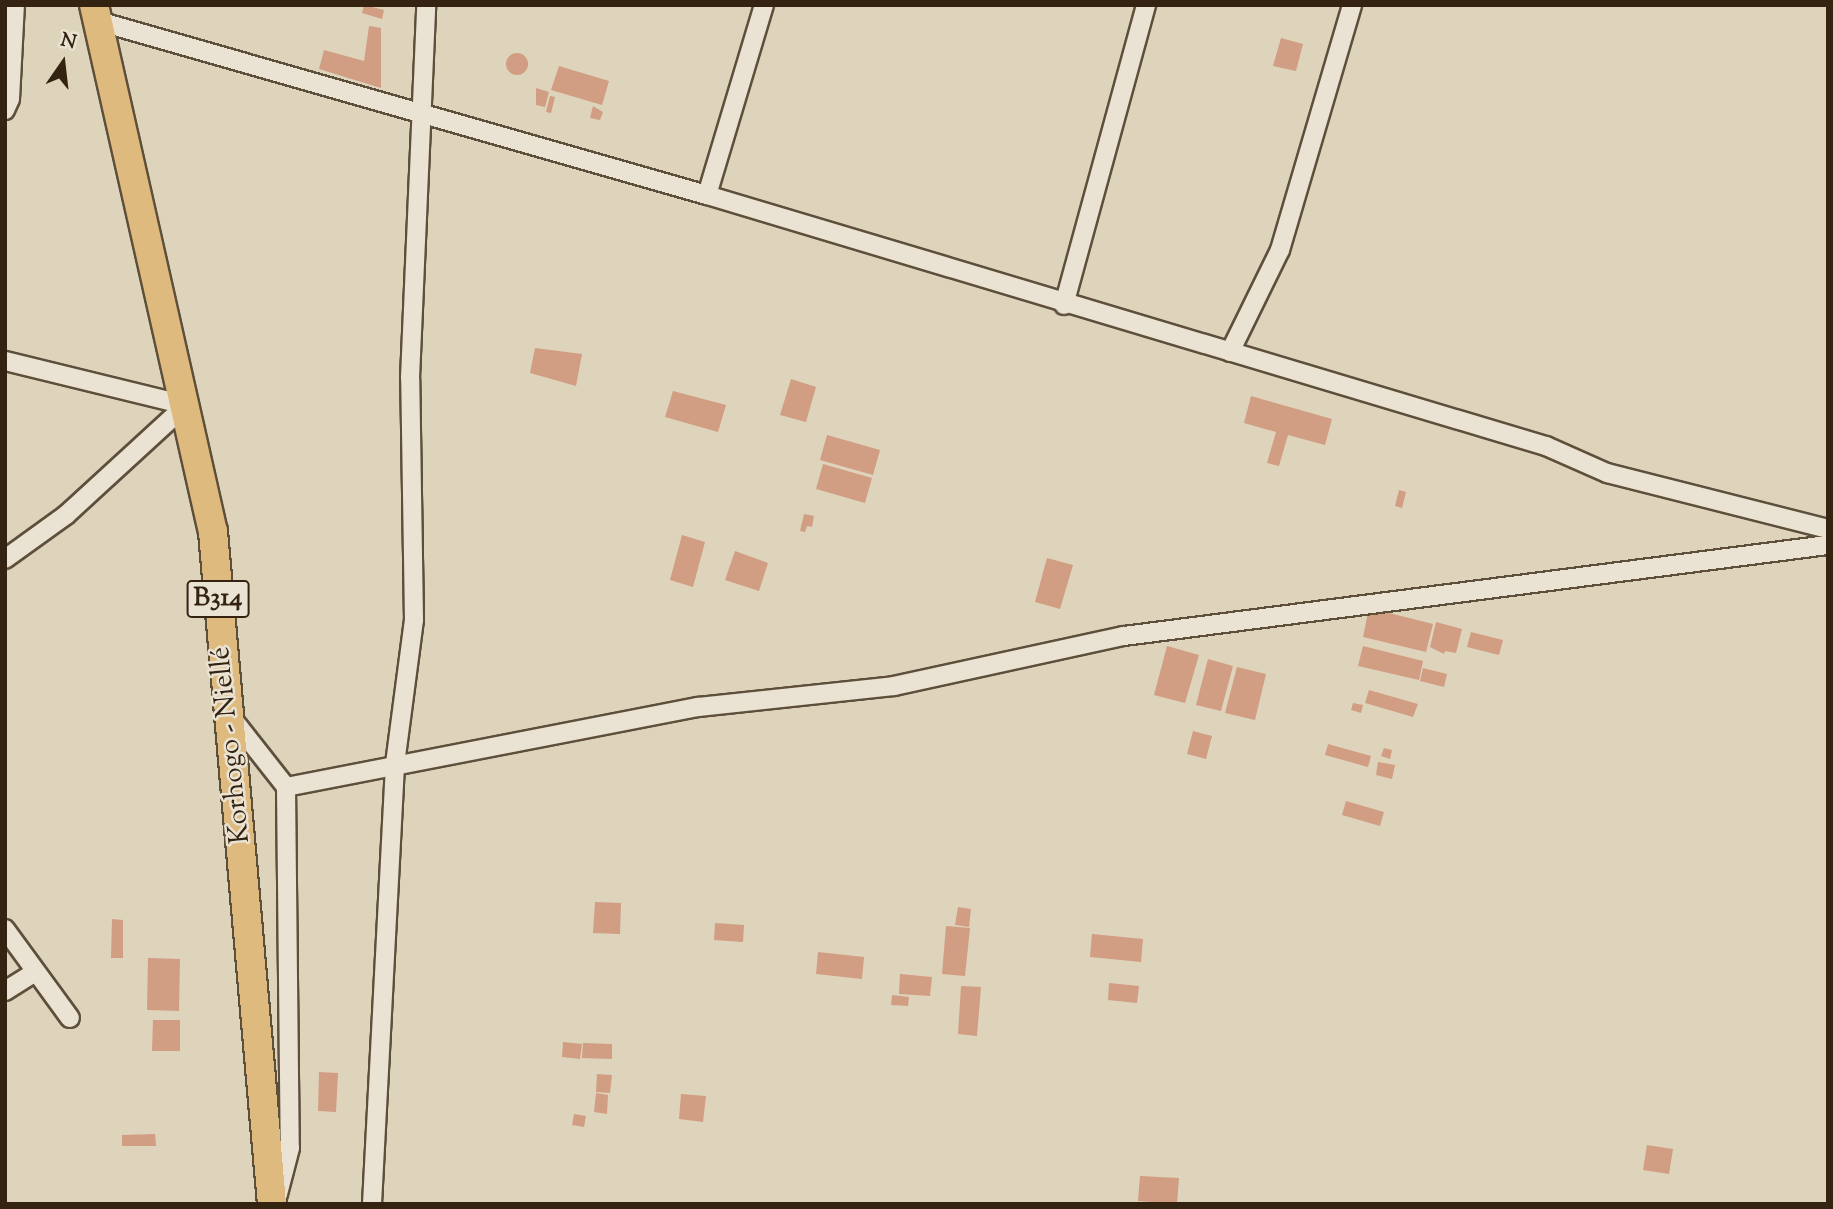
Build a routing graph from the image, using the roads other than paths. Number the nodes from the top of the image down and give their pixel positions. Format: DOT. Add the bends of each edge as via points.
graph roads {
  1 [pos="15,5"];
  2 [pos="426,5"];
  3 [pos="764,5"];
  4 [pos="1146,5"];
  5 [pos="1352,5"];
  6 [pos="96,13"];
  7 [pos="5,110"];
  8 [pos="419,113"];
  9 [pos="707,195"];
  10 [pos="1064,305"];
  11 [pos="1230,352"];
  12 [pos="5,361"];
  13 [pos="186,405"];
  14 [pos="1828,529"];
  15 [pos="1828,545"];
  16 [pos="5,559"];
  17 [pos="226,712"];
  18 [pos="395,764"];
  19 [pos="286,787"];
  20 [pos="5,929"];
  21 [pos="35,972"];
  22 [pos="5,991"];
  23 [pos="70,1018"];
  24 [pos="274,1204"];
  25 [pos="372,1204"];
  1 -- 7 [label="street" via="10,99"];
  2 -- 8 [label="street"];
  3 -- 9 [label="street"];
  4 -- 10 [label="street"];
  5 -- 11 [label="street" via="1280,250"];
  6 -- 8 [label="street"];
  6 -- 13 [label="main road, Korhogo - Niellé / B314"];
  8 -- 9 [label="street"];
  8 -- 18 [label="street" via="410,378 414,620"];
  9 -- 10 [label="street"];
  10 -- 11 [label="street"];
  11 -- 14 [label="street" via="1546,446 1606,473"];
  12 -- 13 [label="street"];
  13 -- 16 [label="street" via="66,515"];
  13 -- 17 [label="main road, Korhogo - Niellé / B314" via="213,532"];
  15 -- 18 [label="street" via="1124,635 894,686 698,707"];
  17 -- 19 [label="street"];
  17 -- 24 [label="main road, Korhogo - Niellé / B314"];
  18 -- 19 [label="street"];
  18 -- 25 [label="street"];
  19 -- 24 [label="street" via="290,1148"];
  20 -- 21 [label="street"];
  21 -- 22 [label="street"];
  21 -- 23 [label="street"];
}
